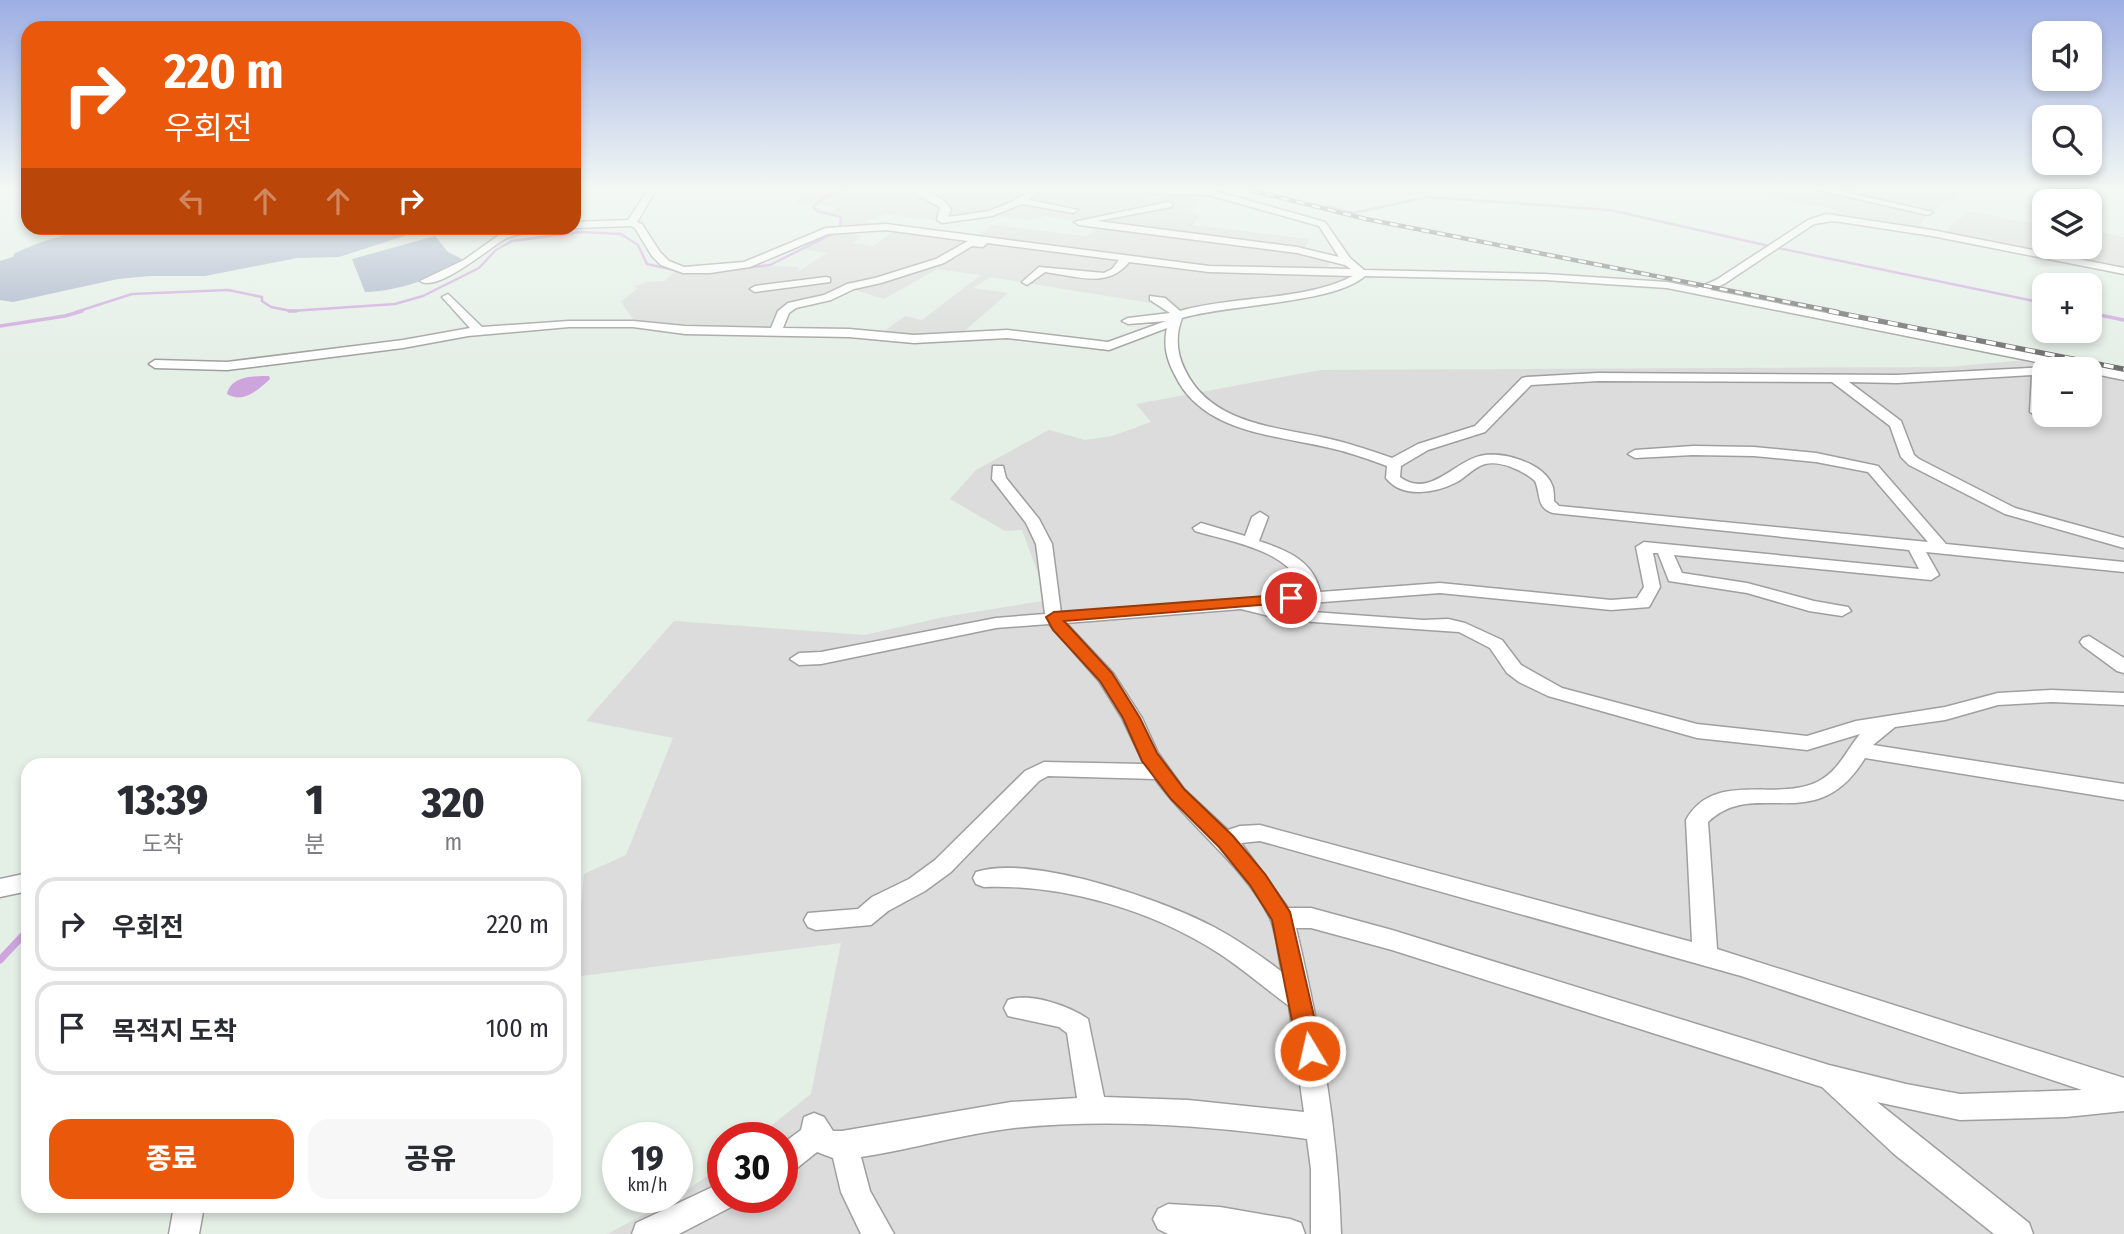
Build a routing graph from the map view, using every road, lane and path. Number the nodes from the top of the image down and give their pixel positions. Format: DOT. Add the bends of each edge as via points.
graph roads {
  1 [pos="488,248"];
  2 [pos="652,248"];
  3 [pos="789,248"];
  4 [pos="962,248"];
  5 [pos="1035,248"];
  6 [pos="1278,248"];
  7 [pos="1339,248"];
  8 [pos="1772,248"];
  9 [pos="2006,248"];
  10 [pos="1125,260"];
  11 [pos="1348,261"];
  12 [pos="803,271"];
  13 [pos="2124,271"];
  14 [pos="1362,273"];
  15 [pos="826,279"];
  16 [pos="425,282"];
  17 [pos="1027,282"];
  18 [pos="849,287"];
  19 [pos="755,289"];
  20 [pos="1700,290"];
  21 [pos="448,298"];
  22 [pos="1154,298"];
  23 [pos="1175,319"];
  24 [pos="1128,321"];
  25 [pos="776,330"];
  26 [pos="479,331"];
  27 [pos="2032,363"];
  28 [pos="155,365"];
  29 [pos="2032,367"];
  30 [pos="2102,372"];
  31 [pos="2124,376"];
  32 [pos="1837,380"];
  33 [pos="1635,454"];
  34 [pos="1394,464"];
  35 [pos="998,469"];
  36 [pos="1260,517"];
  37 [pos="1200,528"];
  38 [pos="1250,543"];
  39 [pos="2124,543"];
  40 [pos="1914,545"];
  41 [pos="1941,548"];
  42 [pos="1664,549"];
  43 [pos="2124,567"];
  44 [pos="1312,597"];
  45 [pos="1239,602"];
  46 [pos="1842,611"];
  47 [pos="1054,617"];
  48 [pos="2089,642"];
  49 [pos="799,659"];
  50 [pos="2124,667"];
  51 [pos="2124,699"];
  52 [pos="1883,725"];
  53 [pos="1861,750"];
  54 [pos="1161,772"];
  55 [pos="2124,792"];
  56 [pos="1226,841"];
  57 [pos="984,878"];
  58 [pos="21,884"];
  59 [pos="0,888"];
  60 [pos="1282,918"];
  61 [pos="816,920"];
  62 [pos="1705,956"];
  63 [pos="1300,1000"];
  64 [pos="1017,1009"];
  65 [pos="1829,1077"];
  66 [pos="2124,1091"];
  67 [pos="2124,1098"];
  68 [pos="1093,1111"];
  69 [pos="1320,1127"];
  70 [pos="846,1144"];
  71 [pos="798,1146"];
  72 [pos="707,1204"];
  73 [pos="188,1213"];
  74 [pos="1168,1219"];
  75 [pos="184,1234"];
  76 [pos="647,1234"];
  77 [pos="879,1234"];
  78 [pos="1290,1234"];
  79 [pos="1325,1234"];
  80 [pos="2018,1234"];
  1 -- 16 [label="street"];
  2 -- 3 [label="street" via="665,263 683,270 746,265"];
  4 -- 18 [label="street" via="940,261"];
  5 -- 10 [label="street"];
  6 -- 11 [label="street"];
  7 -- 11 [label="street"];
  8 -- 20 [label="street"];
  9 -- 13 [label="street"];
  10 -- 14 [label="street" via="1209,269"];
  10 -- 17 [label="street" via="1110,275 1044,269"];
  11 -- 14 [label="street"];
  12 -- 15 [label="street"];
  14 -- 20 [label="street" via="1545,277"];
  14 -- 23 [label="street" via="1337,287 1290,290 1207,307"];
  15 -- 18 [label="street"];
  15 -- 19 [label="street"];
  18 -- 25 [label="street" via="837,295 792,305 784,311"];
  20 -- 27 [label="street"];
  21 -- 26 [label="street"];
  22 -- 23 [label="street" via="1174,310"];
  23 -- 24 [label="street"];
  23 -- 25 [label="street" via="1109,346 1007,334 914,340"];
  23 -- 34 [label="street" via="1171,331 1176,366 1183,382 1210,410 1240,424 1329,443"];
  25 -- 26 [label="street" via="595,324"];
  26 -- 28 [label="street" via="227,366"];
  29 -- 32 [label="street" via="1946,377"];
  30 -- 31 [label="street"];
  32 -- 34 [label="street" via="1598,377 1527,381 1480,429 1416,450"];
  32 -- 39 [label="street" via="1896,424 1914,462 1990,503"];
  33 -- 41 [label="street" via="1735,450 1873,469"];
  34 -- 40 [label="street" via="1396,483 1415,487 1450,480 1482,460 1522,466 1536,473 1545,485 1551,509 1566,512"];
  35 -- 47 [label="street" via="999,479 1044,544"];
  36 -- 38 [label="street"];
  37 -- 38 [label="street"];
  38 -- 44 [label="street" via="1302,569"];
  40 -- 41 [label="street"];
  40 -- 42 [label="street" via="1931,575"];
  41 -- 43 [label="street"];
  42 -- 44 [label="street" via="1644,547 1653,587 1643,603 1611,605 1440,588"];
  42 -- 46 [label="street" via="1675,577 1758,590 1806,607"];
  44 -- 45 [label="street"];
  45 -- 47 [label="street"];
  45 -- 52 [label="street" via="1285,615 1465,628 1496,644 1526,678 1555,692 1697,731 1807,743"];
  47 -- 49 [label="street" via="996,623"];
  47 -- 54 [label="street" via="1106,677"];
  48 -- 50 [label="street"];
  51 -- 52 [label="street" via="2032,695 1979,702"];
  52 -- 53 [label="street"];
  53 -- 55 [label="street"];
  53 -- 62 [label="street" via="1835,784 1808,794 1732,796 1709,805 1697,820"];
  54 -- 56 [label="street"];
  54 -- 61 [label="street" via="1044,769 1031,776 943,866 916,885 863,918"];
  56 -- 60 [label="street"];
  56 -- 62 [label="street" via="1240,834 1260,833"];
  57 -- 63 [label="street" via="1046,881 1170,917 1227,946"];
  58 -- 59 [label="street"];
  60 -- 63 [label="street"];
  60 -- 65 [label="street" via="1311,918 1392,940"];
  62 -- 66 [label="street"];
  63 -- 69 [label="street"];
  64 -- 68 [label="street" via="1065,1017 1079,1027"];
  65 -- 67 [label="street" via="1960,1107"];
  65 -- 80 [label="street" via="1904,1144"];
  68 -- 69 [label="street" via="1245,1117"];
  68 -- 70 [label="street" via="972,1121"];
  69 -- 79 [label="street"];
  70 -- 71 [label="street" via="831,1144 815,1130"];
  70 -- 77 [label="street" via="855,1195"];
  72 -- 76 [label="street"];
  73 -- 75 [label="street"];
  74 -- 78 [label="street"];
}
